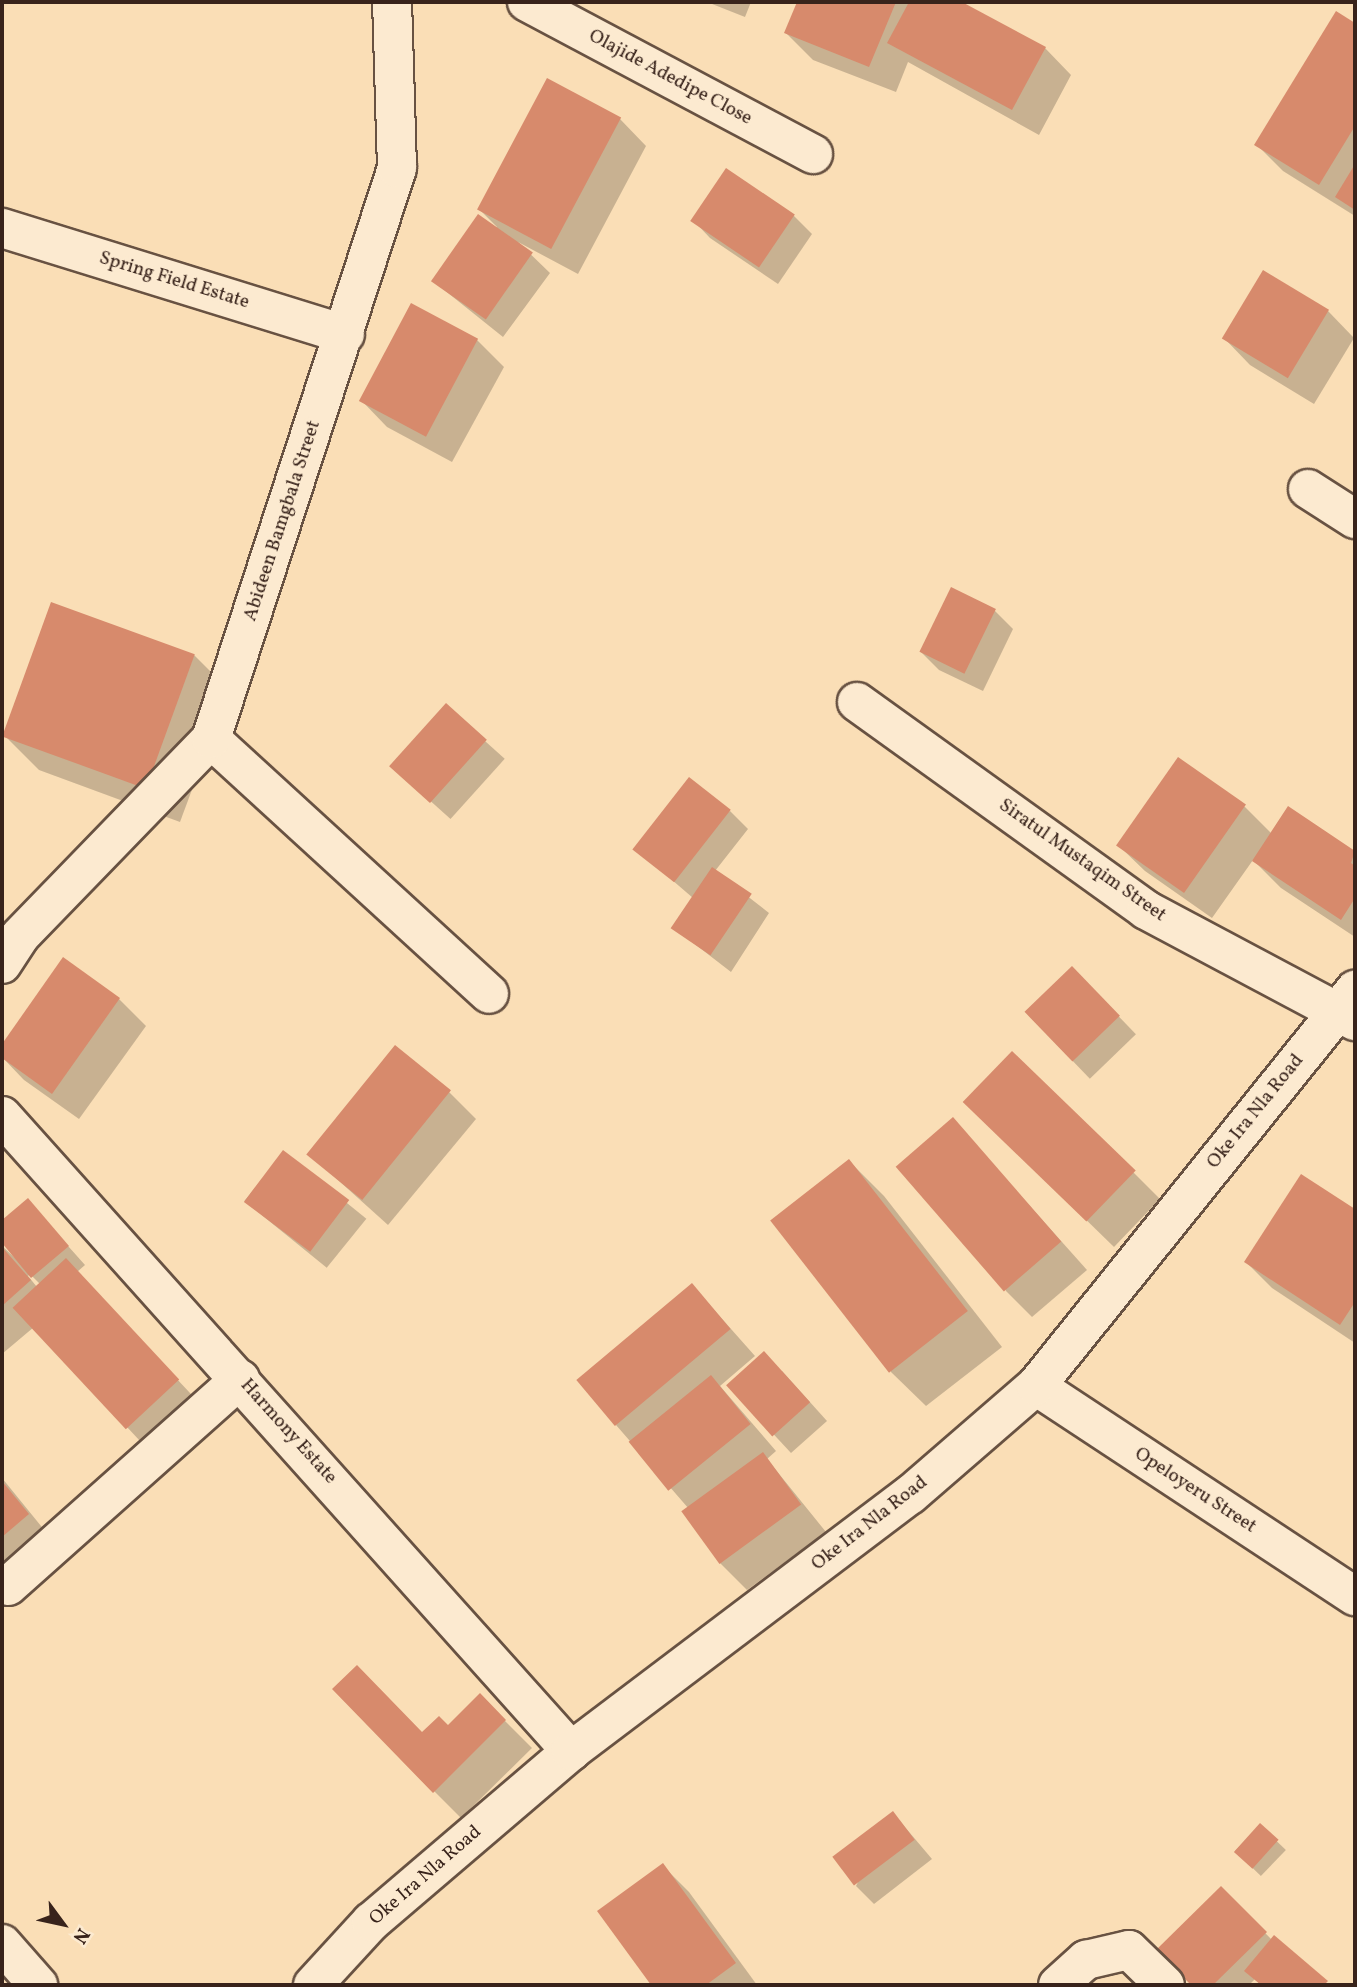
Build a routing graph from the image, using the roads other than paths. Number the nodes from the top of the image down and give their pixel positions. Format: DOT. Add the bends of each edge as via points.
graph roads {
  1 [pos="392,2"];
  2 [pos="527,2"];
  3 [pos="813,154"];
  4 [pos="2,228"];
  5 [pos="345,334"];
  6 [pos="1308,489"];
  7 [pos="1355,519"];
  8 [pos="857,702"];
  9 [pos="211,739"];
  10 [pos="2,964"];
  11 [pos="489,993"];
  12 [pos="1349,1007"];
  13 [pos="2,1116"];
  14 [pos="240,1379"];
  15 [pos="1036,1386"];
  16 [pos="8,1586"];
  17 [pos="1355,1596"];
  18 [pos="571,1751"];
  19 [pos="2,1944"];
  20 [pos="38,1985"];
  21 [pos="313,1985"];
  22 [pos="1058,1985"];
  23 [pos="1165,1985"];
  1 -- 5 [label="street, Abideen Bamgbala Street" via="397,168"];
  2 -- 3 [label="street, Olajide Adedipe Close"];
  4 -- 5 [label="street, Spring Field Estate"];
  5 -- 9 [label="street, Abideen Bamgbala Street"];
  6 -- 7 [label="street"];
  8 -- 12 [label="street, Siratul Mustaqim Street" via="1146,909"];
  9 -- 10 [label="street, Abideen Bamgbala Street" via="20,936"];
  9 -- 11 [label="street"];
  12 -- 15 [label="street, Oke Ira Nla Road"];
  13 -- 14 [label="street, Harmony Estate"];
  14 -- 16 [label="street"];
  14 -- 18 [label="street, Harmony Estate"];
  15 -- 17 [label="street, Opeloyeru Street"];
  15 -- 18 [label="street, Oke Ira Nla Road" via="910,1495"];
  18 -- 21 [label="street, Oke Ira Nla Road" via="372,1922"];
  19 -- 20 [label="street"];
  22 -- 23 [label="street" via="1086,1960 1129,1950"];
}
